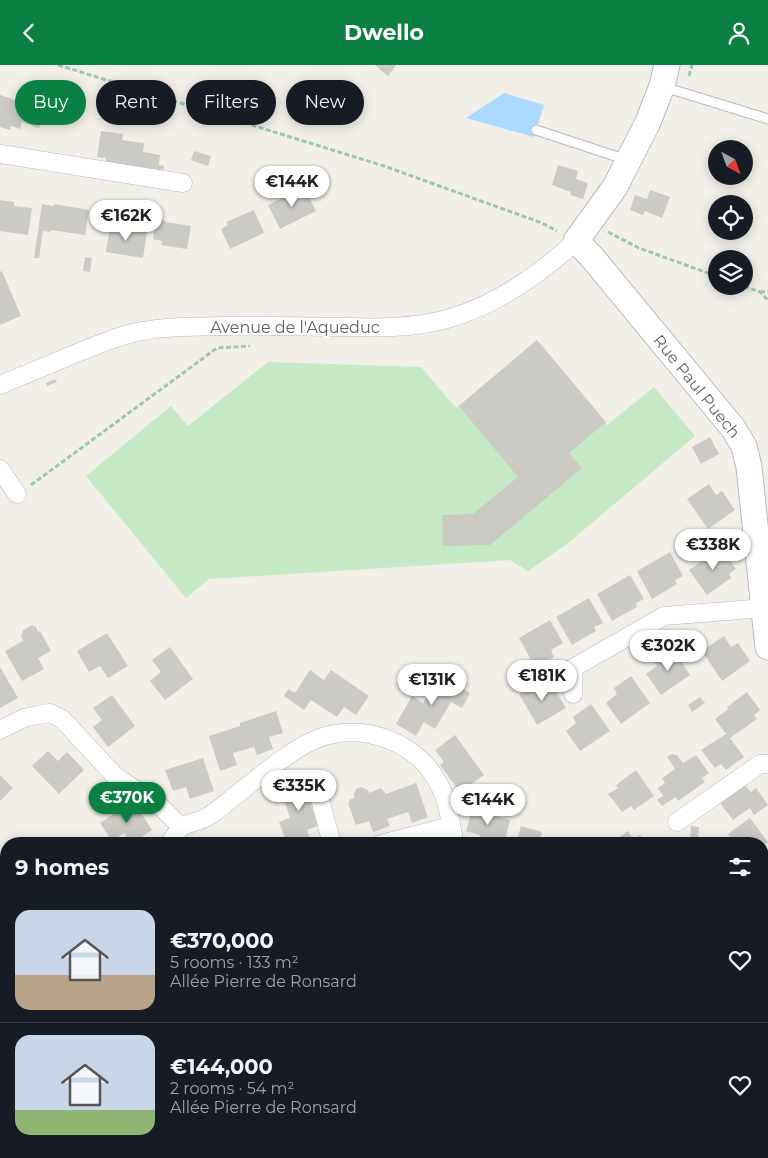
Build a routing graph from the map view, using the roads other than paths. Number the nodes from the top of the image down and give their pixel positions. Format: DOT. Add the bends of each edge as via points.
graph roads {
  1 [pos="665,75"];
  2 [pos="768,119"];
  3 [pos="536,130"];
  4 [pos="0,154"];
  5 [pos="629,160"];
  6 [pos="183,183"];
  7 [pos="576,241"];
  8 [pos="0,385"];
  9 [pos="0,469"];
  10 [pos="17,494"];
  11 [pos="764,608"];
  12 [pos="768,647"];
  13 [pos="573,694"];
  14 [pos="0,730"];
  15 [pos="768,764"];
  16 [pos="321,803"];
  17 [pos="677,822"];
  18 [pos="451,826"];
  19 [pos="181,827"];
  20 [pos="174,837"];
  21 [pos="330,837"];
  22 [pos="408,837"];
  23 [pos="453,837"];
  1 -- 2 [label="lane"];
  1 -- 5 [label="street" via="648,122"];
  3 -- 5 [label="lane"];
  4 -- 6 [label="street"];
  5 -- 7 [label="street" via="615,187"];
  7 -- 8 [label="street, Avenue de l'Aqueduc" via="527,281 500,297 448,319 389,328 239,326 148,330 112,339"];
  7 -- 11 [label="street, Rue Paul Puech" via="732,426 744,446"];
  9 -- 10 [label="street"];
  11 -- 12 [label="street, Rue Paul Puech"];
  11 -- 13 [label="street" via="664,616 573,668"];
  14 -- 19 [label="street" via="38,715 50,713 62,719 115,776 161,807"];
  15 -- 17 [label="street" via="760,764"];
  16 -- 21 [label="street"];
  18 -- 19 [label="street" via="436,778 415,755 384,738 366,733 345,733 312,741 214,813"];
  18 -- 22 [label="street"];
  18 -- 23 [label="street"];
  19 -- 20 [label="street"];
}
